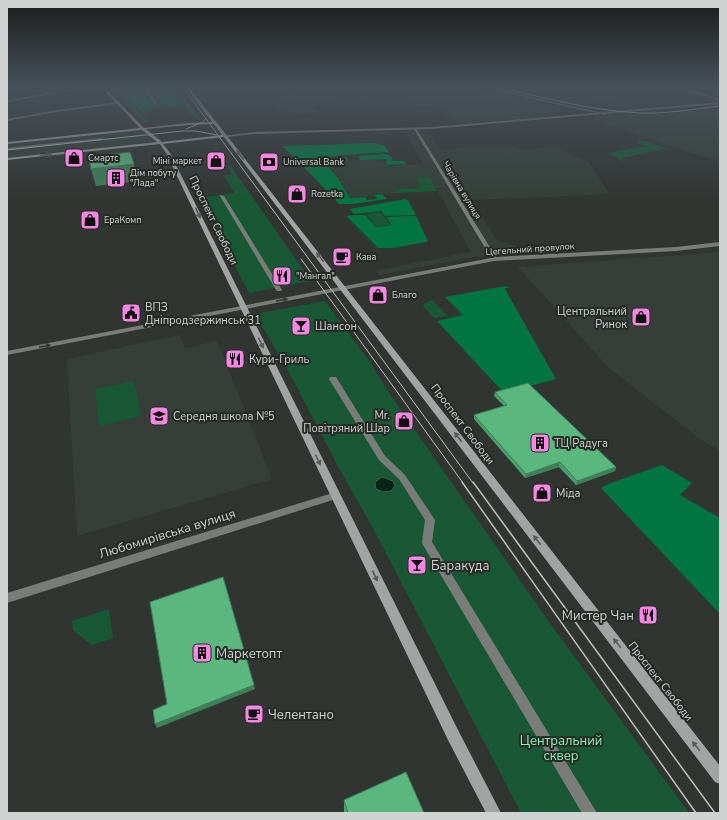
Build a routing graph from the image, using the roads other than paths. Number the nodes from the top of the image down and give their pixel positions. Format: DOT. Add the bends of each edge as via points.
graph roads {
  1 [pos="138,124"];
  2 [pos="186,124"];
  3 [pos="216,124"];
  4 [pos="476,124"];
  5 [pos="143,129"];
  6 [pos="416,129"];
  7 [pos="226,136"];
  8 [pos="101,139"];
  9 [pos="7,143"];
  10 [pos="161,143"];
  11 [pos="7,149"];
  12 [pos="7,159"];
  13 [pos="222,196"];
  14 [pos="720,244"];
  15 [pos="494,259"];
  16 [pos="344,288"];
  17 [pos="279,290"];
  18 [pos="244,307"];
  19 [pos="7,353"];
  20 [pos="333,379"];
  21 [pos="336,496"];
  22 [pos="7,598"];
  23 [pos="720,777"];
  24 [pos="494,813"];
  25 [pos="590,813"];
  1 -- 5 [label="main road, Проспект Свободи"];
  2 -- 5 [label="main road"];
  3 -- 7 [label="main road, Проспект Свободи"];
  4 -- 6 [label="street"];
  5 -- 9 [label="main road"];
  5 -- 10 [label="main road, Проспект Свободи"];
  6 -- 7 [label="street" via="253,133"];
  6 -- 15 [label="street, Чарівна вулиця"];
  7 -- 10 [label="main road"];
  16 -- 7 [label="main road, Проспект Свободи, one-way"];
  8 -- 11 [label="street"];
  12 -- 10 [label="main road, one-way"];
  10 -- 18 [label="main road, Проспект Свободи, one-way"];
  13 -- 17 [label="street"];
  14 -- 15 [label="street, Цегельний провулок" via="676,249"];
  15 -- 16 [label="street, Цегельний провулок"];
  18 -- 16 [label="street, Цегельний провулок, one-way"];
  23 -- 16 [label="main road, Проспект Свободи, one-way"];
  19 -- 18 [label="street, Цегельний провулок, one-way"];
  18 -- 21 [label="main road, Проспект Свободи, one-way"];
  20 -- 25 [label="street" via="382,458 402,476 430,520 427,542"];
  21 -- 22 [label="street, Любомирівська вулиця"];
  21 -- 24 [label="main road, Проспект Свободи, one-way"];
}
